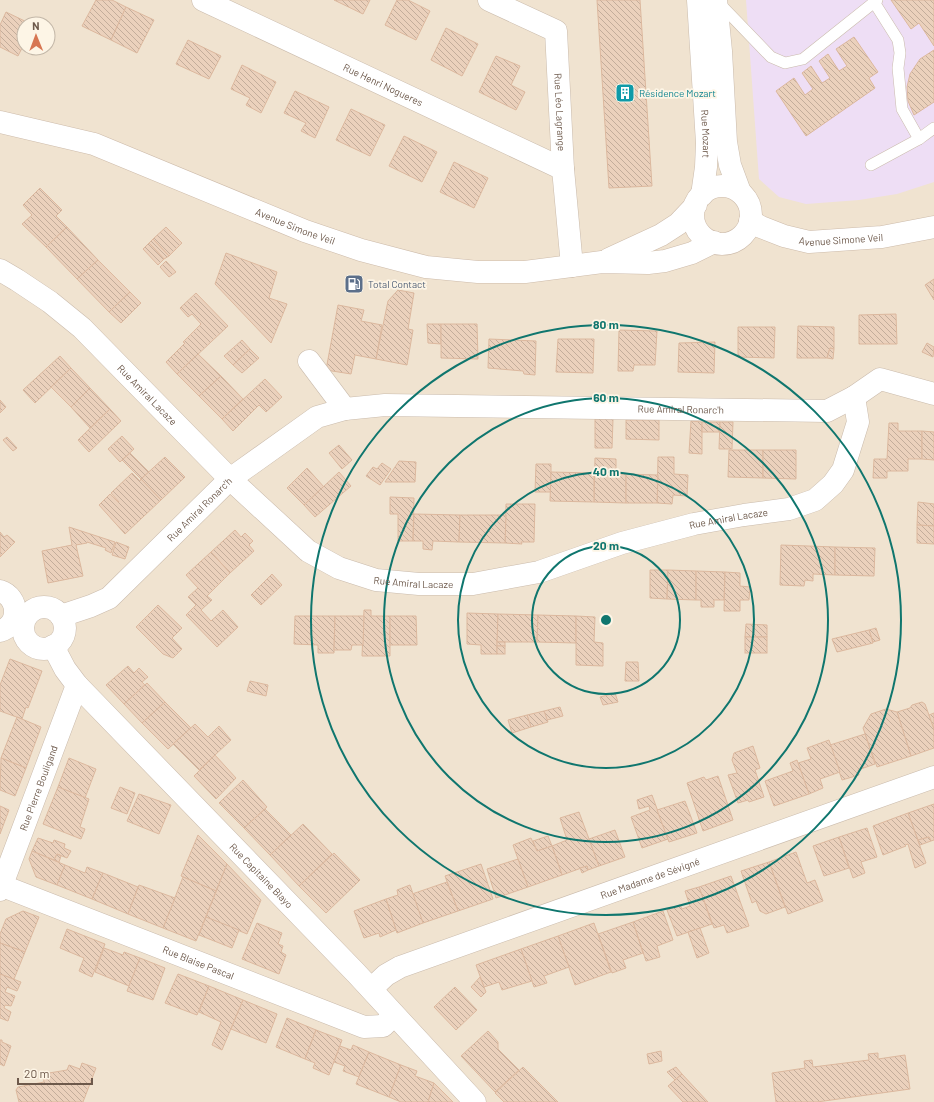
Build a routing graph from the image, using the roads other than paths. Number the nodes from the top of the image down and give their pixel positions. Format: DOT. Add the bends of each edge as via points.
graph roads {
  1 [pos="203,0"];
  2 [pos="489,0"];
  3 [pos="698,0"];
  4 [pos="716,0"];
  5 [pos="875,1"];
  6 [pos="0,122"];
  7 [pos="934,128"];
  8 [pos="919,139"];
  9 [pos="871,165"];
  10 [pos="563,170"];
  11 [pos="740,192"];
  12 [pos="699,200"];
  13 [pos="750,221"];
  14 [pos="934,227"];
  15 [pos="714,242"];
  16 [pos="602,262"];
  17 [pos="572,266"];
  18 [pos="0,270"];
  19 [pos="309,361"];
  20 [pos="934,394"];
  21 [pos="854,397"];
  22 [pos="345,409"];
  23 [pos="230,479"];
  24 [pos="6,595"];
  25 [pos="34,610"];
  26 [pos="61,616"];
  27 [pos="2,630"];
  28 [pos="25,637"];
  29 [pos="53,646"];
  30 [pos="77,685"];
  31 [pos="934,777"];
  32 [pos="1,887"];
  33 [pos="371,989"];
  34 [pos="394,1015"];
  35 [pos="475,1102"];
  1 -- 10 [label="street, Rue Henri Nogueres"];
  2 -- 10 [label="street, Rue Léo Lagrange" via="556,31"];
  3 -- 12 [label="street, Rue Mozart" via="707,143 706,167"];
  4 -- 5 [label="lane" via="771,57 785,63 803,59"];
  4 -- 11 [label="street, Rue Mozart" via="726,142 730,164"];
  5 -- 8 [label="lane" via="898,40 902,109"];
  6 -- 17 [label="street, Avenue Simone Veil" via="94,144 305,231 361,250 426,267 478,272 525,272"];
  7 -- 8 [label="lane"];
  8 -- 9 [label="lane"];
  10 -- 17 [label="street, Rue Léo Lagrange"];
  11 -- 12 [label="street" via="733,188 720,187 709,190"];
  11 -- 13 [label="street" via="749,205"];
  12 -- 15 [label="street" via="694,220 701,234"];
  12 -- 16 [label="street, Avenue Simone Veil" via="678,224 661,235"];
  13 -- 14 [label="street, Avenue Simone Veil" via="784,236 810,242 874,238"];
  13 -- 15 [label="street" via="748,228 737,240 722,244"];
  15 -- 16 [label="street, Avenue Simone Veil" via="692,253 665,261"];
  16 -- 17 [label="street, Avenue Simone Veil"];
  18 -- 23 [label="street, Rue Amiral Lacaze" via="50,302 82,328"];
  19 -- 22 [label="street"];
  20 -- 21 [label="street, Rue Amiral Ronarc'h" via="880,379"];
  21 -- 22 [label="street, Rue Amiral Ronarc'h" via="827,411 385,405"];
  21 -- 23 [label="street, Rue Amiral Lacaze" via="858,422 843,470 833,484 815,500 789,509 694,524 622,543 539,572 473,584 419,584 376,580 339,568 308,551"];
  22 -- 23 [label="street, Rue Amiral Ronarc'h" via="317,417"];
  23 -- 26 [label="street, Rue Amiral Ronarc'h" via="109,598"];
  24 -- 25 [label="street" via="23,607"];
  24 -- 27 [label="street" via="15,606 15,614 9,626"];
  25 -- 26 [label="street" via="39,607 54,609"];
  25 -- 28 [label="street" via="24,621"];
  26 -- 29 [label="street" via="65,630 59,642"];
  27 -- 28 [label="street" via="16,632"];
  28 -- 29 [label="street" via="34,646"];
  29 -- 30 [label="street, Rue Capitaine Blayo"];
  30 -- 32 [label="street, Rue Pierre Bouligand"];
  30 -- 33 [label="street, Rue Capitaine Blayo"];
  31 -- 33 [label="street, Rue Madame de Sévigné" via="400,967 386,975"];
  32 -- 34 [label="street, Rue Blaise Pascal" via="364,1027 383,1026"];
  33 -- 34 [label="street, Rue Capitaine Blayo"];
  34 -- 35 [label="street, Rue Capitaine Blayo"];
}
